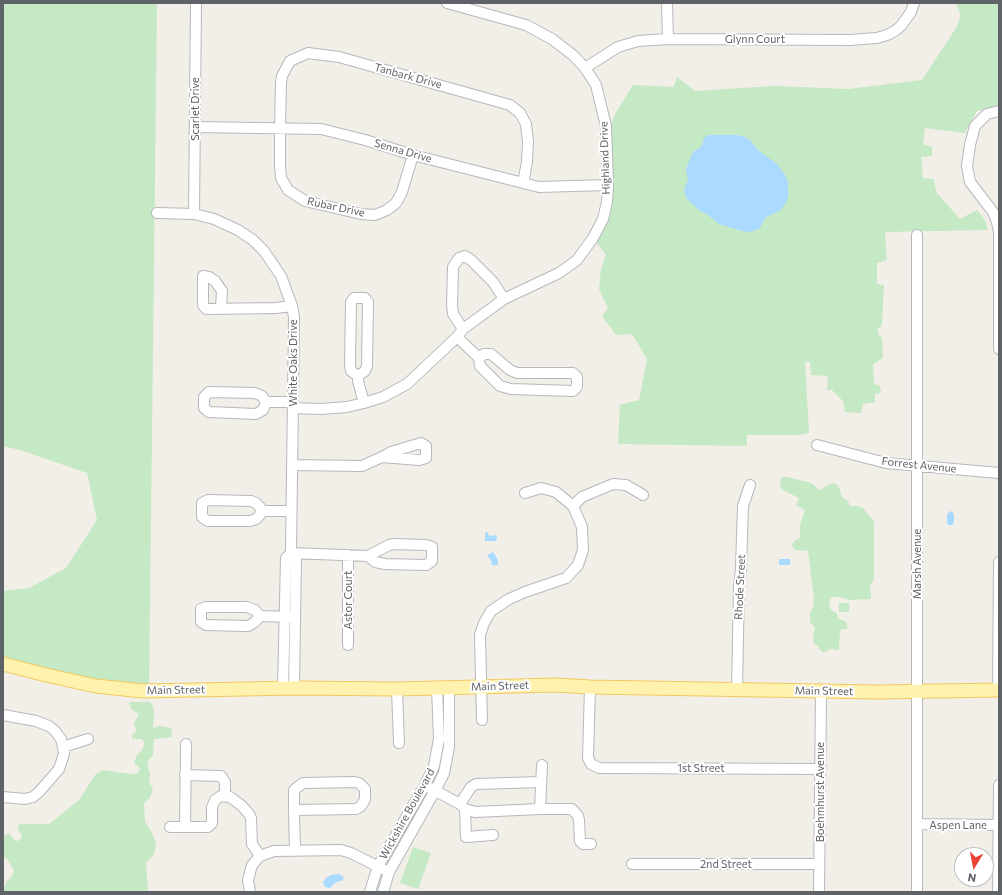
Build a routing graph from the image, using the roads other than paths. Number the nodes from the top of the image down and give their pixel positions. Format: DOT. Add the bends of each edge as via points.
graph roads {
  1 [pos="196,3"];
  2 [pos="447,3"];
  3 [pos="667,3"];
  4 [pos="914,3"];
  5 [pos="668,39"];
  6 [pos="585,68"];
  7 [pos="999,111"];
  8 [pos="196,127"];
  9 [pos="280,128"];
  10 [pos="413,155"];
  11 [pos="523,183"];
  12 [pos="608,185"];
  13 [pos="157,213"];
  14 [pos="194,214"];
  15 [pos="917,235"];
  16 [pos="504,299"];
  17 [pos="292,306"];
  18 [pos="222,308"];
  19 [pos="460,333"];
  20 [pos="999,349"];
  21 [pos="479,358"];
  22 [pos="358,376"];
  23 [pos="266,402"];
  24 [pos="364,403"];
  25 [pos="293,405"];
  26 [pos="817,444"];
  27 [pos="382,457"];
  28 [pos="292,465"];
  29 [pos="917,466"];
  30 [pos="999,473"];
  31 [pos="750,485"];
  32 [pos="525,493"];
  33 [pos="644,495"];
  34 [pos="573,506"];
  35 [pos="261,511"];
  36 [pos="291,511"];
  37 [pos="291,553"];
  38 [pos="348,555"];
  39 [pos="368,556"];
  40 [pos="999,562"];
  41 [pos="260,616"];
  42 [pos="290,616"];
  43 [pos="348,645"];
  44 [pos="3,664"];
  45 [pos="481,687"];
  46 [pos="590,687"];
  47 [pos="289,688"];
  48 [pos="443,688"];
  49 [pos="397,689"];
  50 [pos="737,690"];
  51 [pos="999,690"];
  52 [pos="821,692"];
  53 [pos="917,692"];
  54 [pos="3,715"];
  55 [pos="482,720"];
  56 [pos="88,739"];
  57 [pos="399,743"];
  58 [pos="186,744"];
  59 [pos="63,747"];
  60 [pos="542,765"];
  61 [pos="819,769"];
  62 [pos="186,775"];
  63 [pos="541,782"];
  64 [pos="425,785"];
  65 [pos="999,785"];
  66 [pos="435,791"];
  67 [pos="225,796"];
  68 [pos="3,797"];
  69 [pos="463,806"];
  70 [pos="540,809"];
  71 [pos="294,810"];
  72 [pos="917,824"];
  73 [pos="998,825"];
  74 [pos="170,827"];
  75 [pos="185,827"];
  76 [pos="493,836"];
  77 [pos="591,844"];
  78 [pos="295,851"];
  79 [pos="260,856"];
  80 [pos="632,864"];
  81 [pos="819,864"];
  82 [pos="378,866"];
  83 [pos="390,872"];
  84 [pos="250,892"];
  85 [pos="370,892"];
  86 [pos="383,892"];
  87 [pos="819,892"];
  88 [pos="917,892"];
  89 [pos="998,892"];
  1 -- 8 [label="street, Scarlet Drive"];
  2 -- 6 [label="street, Highland Drive" via="526,25 552,39"];
  3 -- 5 [label="street"];
  4 -- 5 [label="street, Glynn Court" via="901,26 887,36 878,38"];
  5 -- 6 [label="street, Glynn Court" via="638,41 618,47"];
  6 -- 12 [label="street, Highland Drive" via="596,85 606,126"];
  7 -- 20 [label="street" via="988,114 975,126 967,166 970,182 993,212 998,227"];
  8 -- 9 [label="street, Senna Drive"];
  8 -- 14 [label="street, Scarlet Drive"];
  9 -- 10 [label="street, Senna Drive" via="321,129"];
  9 -- 10 [label="street, Rubar Drive" via="281,178 288,190 305,201 361,214 375,215 396,203"];
  9 -- 11 [label="street, Tanbark Drive" via="282,76 290,61 308,53 339,57 510,105 520,113 526,124 527,162"];
  10 -- 11 [label="street, Senna Drive"];
  11 -- 12 [label="street, Senna Drive" via="538,187"];
  12 -- 16 [label="street, Highland Drive" via="603,219 577,260 559,273"];
  13 -- 14 [label="street, White Oaks Drive"];
  14 -- 17 [label="street, White Oaks Drive" via="214,219 238,230 260,248 281,276"];
  15 -- 29 [label="street, Marsh Avenue"];
  16 -- 19 [label="street, Highland Drive"];
  16 -- 19 [label="street" via="493,282 471,260 465,256 459,258 453,267 452,305"];
  17 -- 18 [label="street"];
  17 -- 25 [label="street, White Oaks Drive"];
  19 -- 21 [label="street"];
  19 -- 24 [label="street, Highland Drive" via="407,384 383,397"];
  21 -- 21 [label="street" via="480,366 500,386 511,389 573,391 577,387 577,377 573,373 517,373 504,366 491,354 484,354"];
  22 -- 22 [label="street" via="367,366 368,302 365,298 354,298 351,302 350,365"];
  22 -- 24 [label="street"];
  23 -- 23 [label="street" via="262,396 255,393 209,392 204,397 204,408 210,412 256,414 263,410"];
  23 -- 25 [label="street, Highland Drive"];
  24 -- 25 [label="street, Highland Drive" via="321,409"];
  25 -- 28 [label="street, White Oaks Drive"];
  26 -- 29 [label="street, Forrest Avenue" via="886,463"];
  27 -- 28 [label="street" via="362,466"];
  28 -- 36 [label="street, White Oaks Drive"];
  29 -- 30 [label="street, Forrest Avenue"];
  29 -- 53 [label="street, Marsh Avenue"];
  31 -- 50 [label="street, Rhode Street" via="743,506"];
  32 -- 34 [label="street" via="541,488 556,492"];
  33 -- 34 [label="street" via="626,485 613,484 582,497"];
  34 -- 45 [label="street" via="582,527 583,550 578,565 566,578 509,599 491,611 480,635"];
  35 -- 35 [label="street" via="256,519 250,521 208,521 202,517 202,503 208,500 251,501 256,503"];
  35 -- 36 [label="street"];
  36 -- 37 [label="street, White Oaks Drive"];
  37 -- 38 [label="street, Astor Court"];
  37 -- 42 [label="street, White Oaks Drive" via="296,558"];
  38 -- 39 [label="street, Astor Court"];
  38 -- 43 [label="street, Astor Court"];
  39 -- 39 [label="street, Astor Court" via="375,562 385,564 426,565 432,561 432,547 394,544"];
  40 -- 51 [label="street"];
  41 -- 41 [label="street" via="248,626 206,625 201,622 201,609 247,607 256,610"];
  41 -- 42 [label="street"];
  42 -- 47 [label="street, White Oaks Drive"];
  44 -- 47 [label="main road, Main Street" via="96,686 143,691"];
  45 -- 46 [label="main road, Main Street"];
  45 -- 48 [label="main road, Main Street"];
  45 -- 55 [label="street"];
  46 -- 50 [label="main road, Main Street"];
  46 -- 61 [label="street, 1st Street" via="588,758 591,764 599,768"];
  47 -- 49 [label="main road, Main Street"];
  48 -- 49 [label="main road, Main Street"];
  48 -- 64 [label="street, Wickshire Boulevard" via="438,750"];
  48 -- 66 [label="street, Wickshire Boulevard" via="450,736 444,773"];
  49 -- 57 [label="street"];
  50 -- 52 [label="main road, Main Street"];
  51 -- 53 [label="main road, Main Street"];
  52 -- 53 [label="main road, Main Street"];
  52 -- 61 [label="street, Boehmhurst Avenue"];
  53 -- 72 [label="street, Marsh Avenue"];
  54 -- 59 [label="street" via="43,723 55,731"];
  56 -- 59 [label="street"];
  58 -- 62 [label="street"];
  59 -- 68 [label="street" via="64,754 59,769 33,797"];
  60 -- 63 [label="street"];
  61 -- 81 [label="street, Boehmhurst Avenue"];
  62 -- 67 [label="street" via="221,776 225,782"];
  62 -- 75 [label="street"];
  63 -- 69 [label="street" via="476,784 471,787"];
  63 -- 70 [label="street"];
  64 -- 66 [label="street"];
  64 -- 82 [label="street, Wickshire Boulevard"];
  65 -- 73 [label="street"];
  66 -- 69 [label="street"];
  66 -- 83 [label="street, Wickshire Boulevard"];
  67 -- 75 [label="street" via="217,798 213,803 211,826"];
  67 -- 79 [label="street" via="234,799 249,814 252,844"];
  69 -- 70 [label="street" via="480,812"];
  69 -- 76 [label="street" via="466,837"];
  70 -- 77 [label="street" via="568,808 575,811 579,820 580,841"];
  71 -- 71 [label="street" via="294,790 303,783 355,782 365,789 365,799 360,807"];
  71 -- 78 [label="street"];
  72 -- 73 [label="street, Aspen Lane"];
  72 -- 88 [label="street, Marsh Avenue"];
  73 -- 89 [label="street"];
  74 -- 75 [label="street"];
  78 -- 79 [label="street" via="274,851"];
  78 -- 82 [label="street" via="346,851"];
  79 -- 84 [label="street" via="250,869"];
  80 -- 81 [label="street, 2nd Street"];
  81 -- 87 [label="street, Boehmhurst Avenue"];
  82 -- 83 [label="street"];
  82 -- 85 [label="street, Wickshire Boulevard"];
  83 -- 86 [label="street, Wickshire Boulevard"];
}
